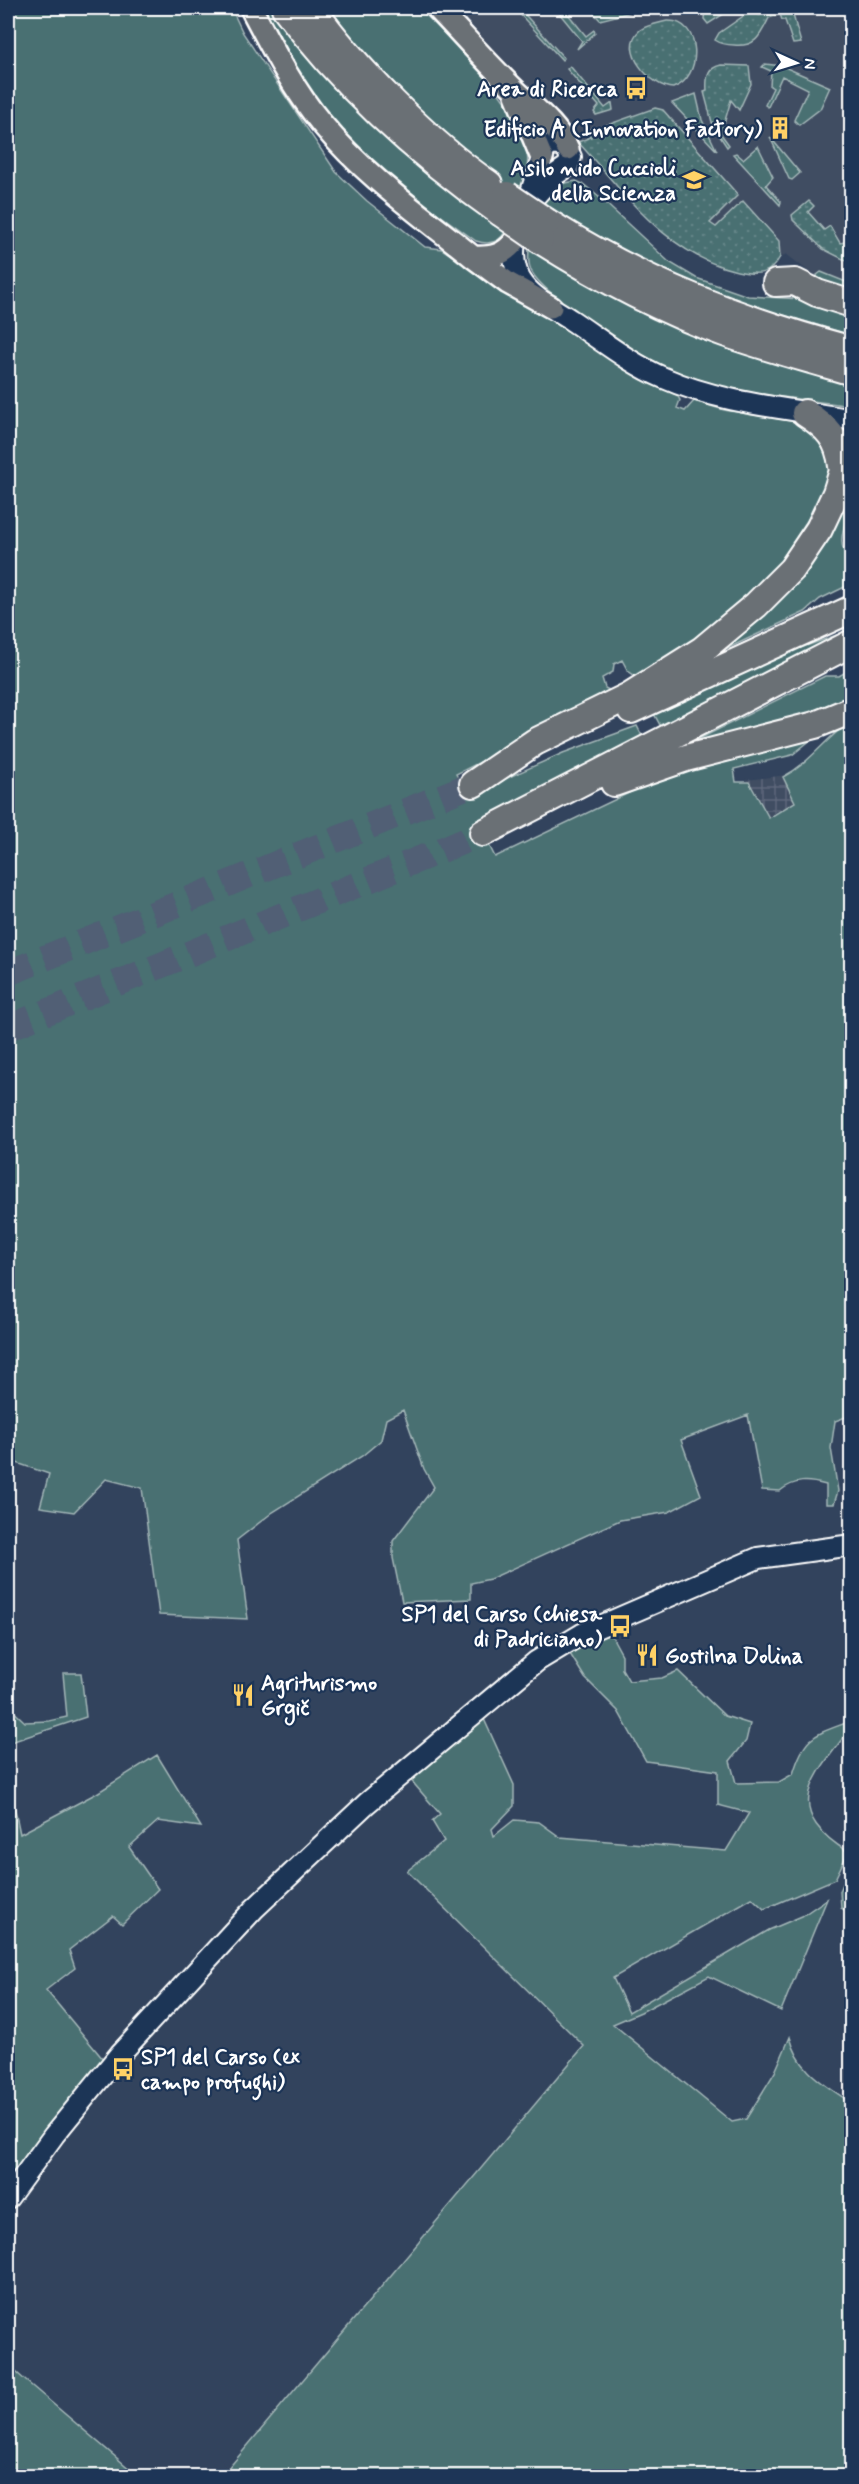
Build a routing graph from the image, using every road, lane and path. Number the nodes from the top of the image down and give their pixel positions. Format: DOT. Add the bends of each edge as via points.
graph roads {
  1 [pos="251,8"];
  2 [pos="285,8"];
  3 [pos="312,8"];
  4 [pos="437,8"];
  5 [pos="512,87"];
  6 [pos="568,149"];
  7 [pos="542,158"];
  8 [pos="561,171"];
  9 [pos="512,204"];
  10 [pos="534,234"];
  11 [pos="473,257"];
  12 [pos="776,283"];
  13 [pos="852,303"];
  14 [pos="551,307"];
  15 [pos="852,350"];
  16 [pos="852,372"];
  17 [pos="805,413"];
  18 [pos="852,420"];
  19 [pos="852,442"];
  20 [pos="842,466"];
  21 [pos="852,609"];
  22 [pos="852,644"];
  23 [pos="852,710"];
  24 [pos="852,1545"];
  25 [pos="8,2198"];
  1 -- 11 [label="main road" via="276,56 322,124 372,176"];
  2 -- 9 [label="highway" via="351,87 435,164"];
  3 -- 9 [label="highway" via="400,107"];
  4 -- 5 [label="main road"];
  5 -- 6 [label="main road" via="552,124"];
  5 -- 7 [label="main road"];
  6 -- 7 [label="main road" via="552,144"];
  6 -- 8 [label="main road" via="570,162"];
  7 -- 8 [label="main road" via="548,169"];
  7 -- 9 [label="main road"];
  8 -- 9 [label="main road"];
  9 -- 10 [label="highway, bridge"];
  10 -- 11 [label="main road" via="496,256"];
  10 -- 14 [label="main road" via="513,257 519,281"];
  10 -- 15 [label="highway" via="714,308"];
  10 -- 16 [label="highway" via="615,283 721,332"];
  11 -- 14 [label="main road" via="507,283"];
  12 -- 13 [label="highway" via="795,282"];
  14 -- 17 [label="main road" via="662,378 728,399"];
  17 -- 18 [label="main road"];
  17 -- 20 [label="highway" via="831,432"];
  19 -- 20 [label="highway"];
  20 -- 21 [label="highway" via="836,493 819,529 792,569 756,605 702,650 638,690 535,742 468,786"];
  22 -- 23 [label="highway" via="488,831 549,813 619,781 686,758 815,725"];
  24 -- 25 [label="main road" via="758,1558 582,1634 537,1661 367,1803 254,1909 120,2054"];
}
